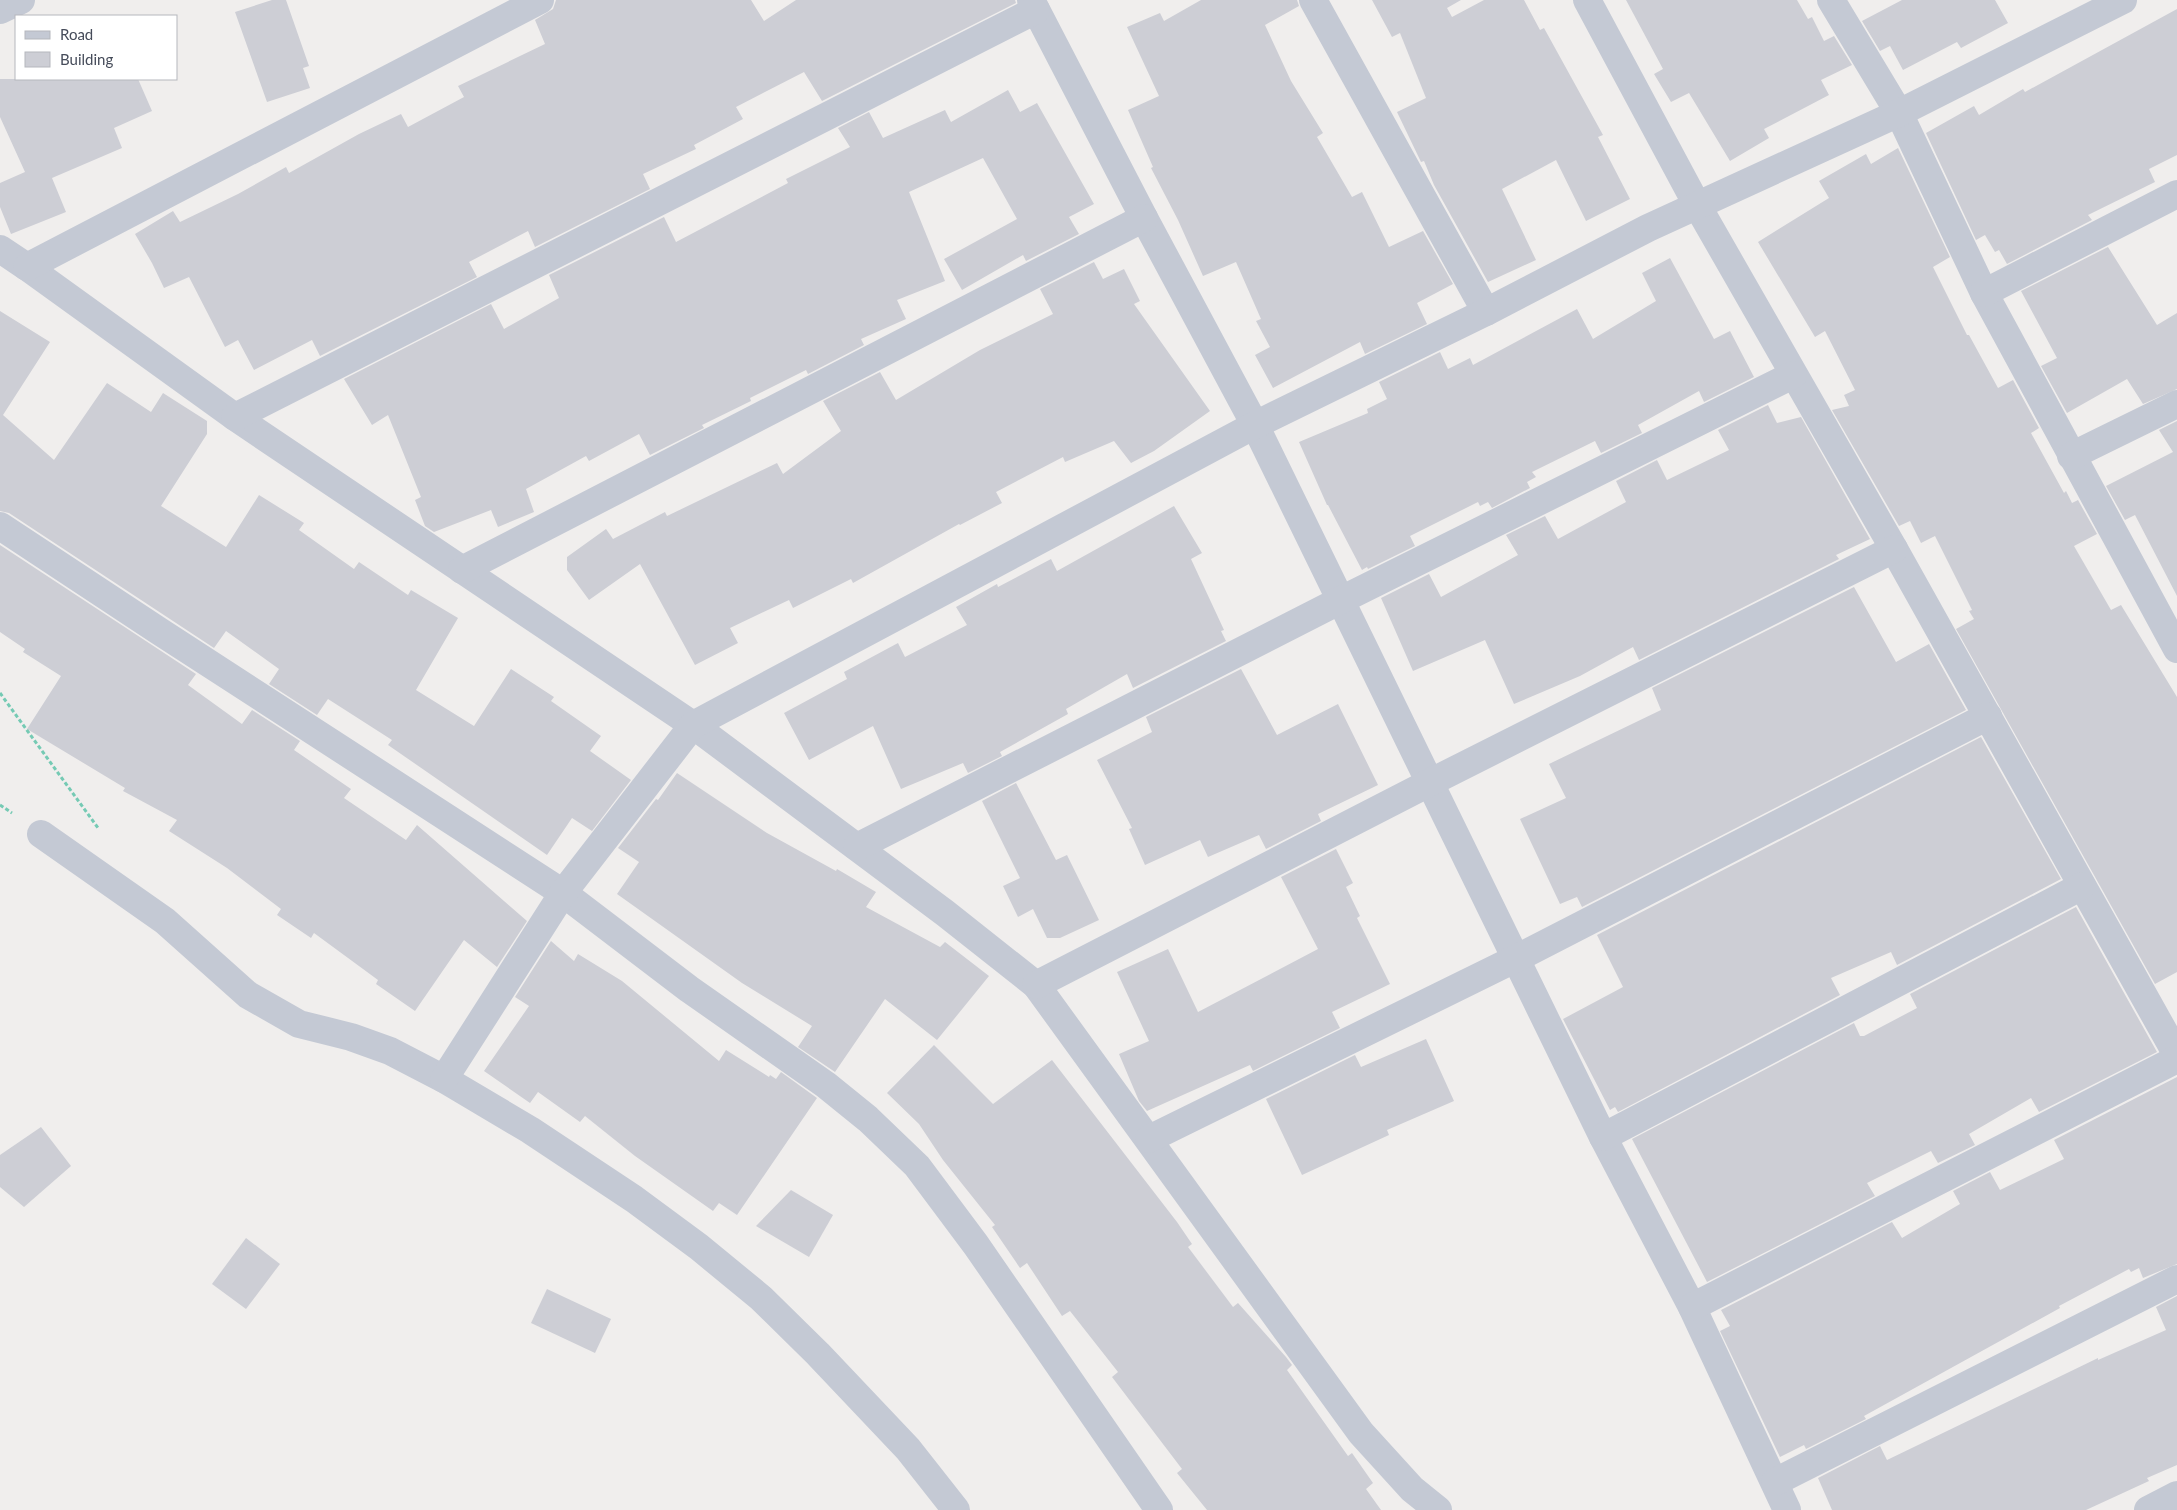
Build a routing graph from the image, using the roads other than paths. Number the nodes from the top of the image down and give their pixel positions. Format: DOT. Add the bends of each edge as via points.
graph roads {
  1 [pos="21,0"];
  2 [pos="540,0"];
  3 [pos="1313,0"];
  4 [pos="1587,0"];
  5 [pos="1831,0"];
  6 [pos="2123,0"];
  7 [pos="1034,5"];
  8 [pos="0,10"];
  9 [pos="1899,113"];
  10 [pos="2177,194"];
  11 [pos="1697,205"];
  12 [pos="1144,218"];
  13 [pos="0,250"];
  14 [pos="27,267"];
  15 [pos="1984,293"];
  16 [pos="1486,312"];
  17 [pos="1793,375"];
  18 [pos="2177,404"];
  19 [pos="235,417"];
  20 [pos="1255,425"];
  21 [pos="2071,456"];
  22 [pos="0,526"];
  23 [pos="1894,549"];
  24 [pos="462,570"];
  25 [pos="1340,600"];
  26 [pos="2173,632"];
  27 [pos="1988,716"];
  28 [pos="694,725"];
  29 [pos="1431,782"];
  30 [pos="41,834"];
  31 [pos="857,847"];
  32 [pos="2082,886"];
  33 [pos="564,893"];
  34 [pos="1517,958"];
  35 [pos="1036,985"];
  36 [pos="2177,1055"];
  37 [pos="2177,1059"];
  38 [pos="444,1079"];
  39 [pos="1603,1137"];
  40 [pos="1149,1140"];
  41 [pos="2177,1279"];
  42 [pos="1692,1307"];
  43 [pos="1775,1482"];
  44 [pos="2177,1495"];
  45 [pos="956,1510"];
  46 [pos="1159,1510"];
  47 [pos="1438,1510"];
  48 [pos="1787,1510"];
  49 [pos="2148,1510"];
  1 -- 8 [label="street"];
  2 -- 14 [label="street"];
  3 -- 16 [label="street"];
  4 -- 11 [label="street"];
  5 -- 9 [label="street"];
  6 -- 9 [label="street"];
  7 -- 12 [label="street"];
  7 -- 19 [label="street"];
  9 -- 11 [label="street"];
  9 -- 15 [label="street"];
  10 -- 15 [label="street"];
  11 -- 16 [label="street"];
  11 -- 17 [label="street"];
  12 -- 20 [label="street"];
  12 -- 24 [label="street"];
  13 -- 14 [label="street"];
  14 -- 19 [label="street"];
  15 -- 21 [label="street"];
  16 -- 20 [label="street"];
  17 -- 23 [label="street"];
  17 -- 25 [label="street"];
  18 -- 21 [label="street"];
  19 -- 24 [label="street"];
  20 -- 25 [label="street"];
  20 -- 28 [label="street"];
  21 -- 26 [label="street"];
  22 -- 33 [label="street"];
  23 -- 27 [label="street"];
  23 -- 29 [label="street"];
  24 -- 28 [label="street"];
  25 -- 29 [label="street"];
  25 -- 31 [label="street"];
  27 -- 32 [label="street"];
  27 -- 34 [label="street"];
  28 -- 31 [label="street"];
  28 -- 33 [label="street"];
  29 -- 34 [label="street"];
  29 -- 35 [label="street"];
  30 -- 38 [label="street" via="165,921 248,995 298,1024 390,1051"];
  31 -- 35 [label="street"];
  32 -- 36 [label="street"];
  32 -- 39 [label="street"];
  33 -- 38 [label="street"];
  33 -- 46 [label="street" via="688,989 826,1085 868,1119 917,1166 982,1253"];
  34 -- 39 [label="street"];
  34 -- 40 [label="street"];
  35 -- 40 [label="street"];
  37 -- 42 [label="street"];
  38 -- 45 [label="street" via="530,1130 699,1246 818,1354 908,1450"];
  39 -- 42 [label="street"];
  40 -- 47 [label="street" via="1361,1433 1406,1483"];
  41 -- 43 [label="street"];
  42 -- 43 [label="street"];
  43 -- 48 [label="street"];
  44 -- 49 [label="street"];
}
